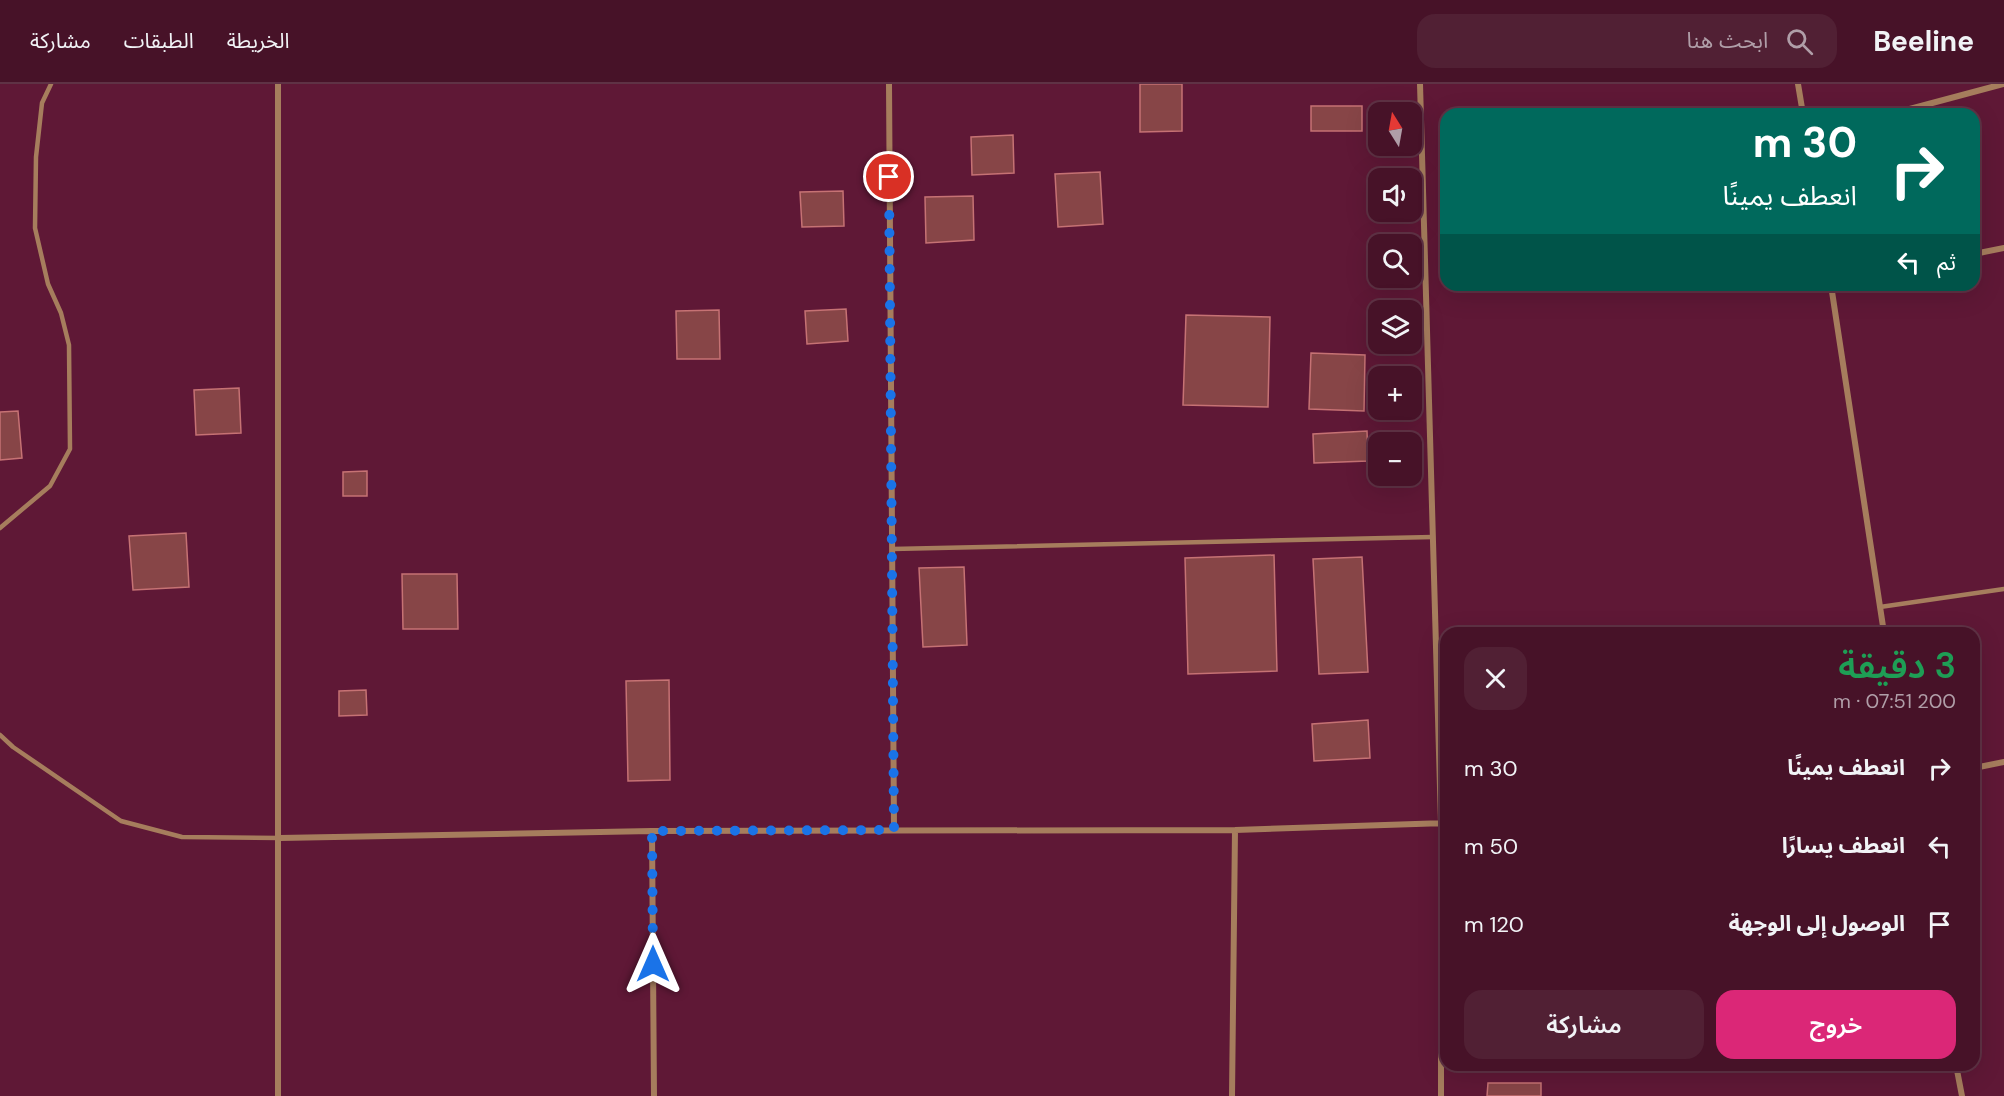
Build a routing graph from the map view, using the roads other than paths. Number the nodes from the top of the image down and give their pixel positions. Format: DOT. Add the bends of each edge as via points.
graph roads {
  1 [pos="51,84"];
  2 [pos="278,84"];
  3 [pos="889,84"];
  4 [pos="1420,84"];
  5 [pos="1798,84"];
  6 [pos="2003,84"];
  7 [pos="1802,108"];
  8 [pos="1913,108"];
  9 [pos="2004,248"];
  10 [pos="1980,253"];
  11 [pos="1832,291"];
  12 [pos="0,528"];
  13 [pos="1433,537"];
  14 [pos="892,549"];
  15 [pos="2004,589"];
  16 [pos="1880,607"];
  17 [pos="1883,627"];
  18 [pos="0,735"];
  19 [pos="1440,737"];
  20 [pos="2004,762"];
  21 [pos="1980,767"];
  22 [pos="1440,823"];
  23 [pos="894,830"];
  24 [pos="1235,830"];
  25 [pos="652,831"];
  26 [pos="280,838"];
  27 [pos="1441,1071"];
  28 [pos="1957,1071"];
  29 [pos="278,1096"];
  30 [pos="654,1096"];
  31 [pos="1232,1096"];
  32 [pos="1441,1096"];
  33 [pos="1962,1096"];
  1 -- 12 [label="lane" via="42,103 35,228 48,284 69,345 70,449 50,486"];
  2 -- 26 [label="street"];
  3 -- 14 [label="street"];
  4 -- 13 [label="street"];
  5 -- 7 [label="street"];
  6 -- 8 [label="street"];
  9 -- 10 [label="street"];
  11 -- 16 [label="street"];
  13 -- 14 [label="lane"];
  13 -- 19 [label="street"];
  14 -- 23 [label="street"];
  15 -- 16 [label="lane"];
  16 -- 17 [label="street"];
  18 -- 26 [label="lane" via="121,821 182,837"];
  20 -- 21 [label="street"];
  22 -- 24 [label="street"];
  23 -- 24 [label="street"];
  23 -- 25 [label="street"];
  24 -- 31 [label="street"];
  25 -- 26 [label="street"];
  25 -- 30 [label="street"];
  26 -- 29 [label="street"];
  27 -- 32 [label="street"];
  28 -- 33 [label="street"];
}
